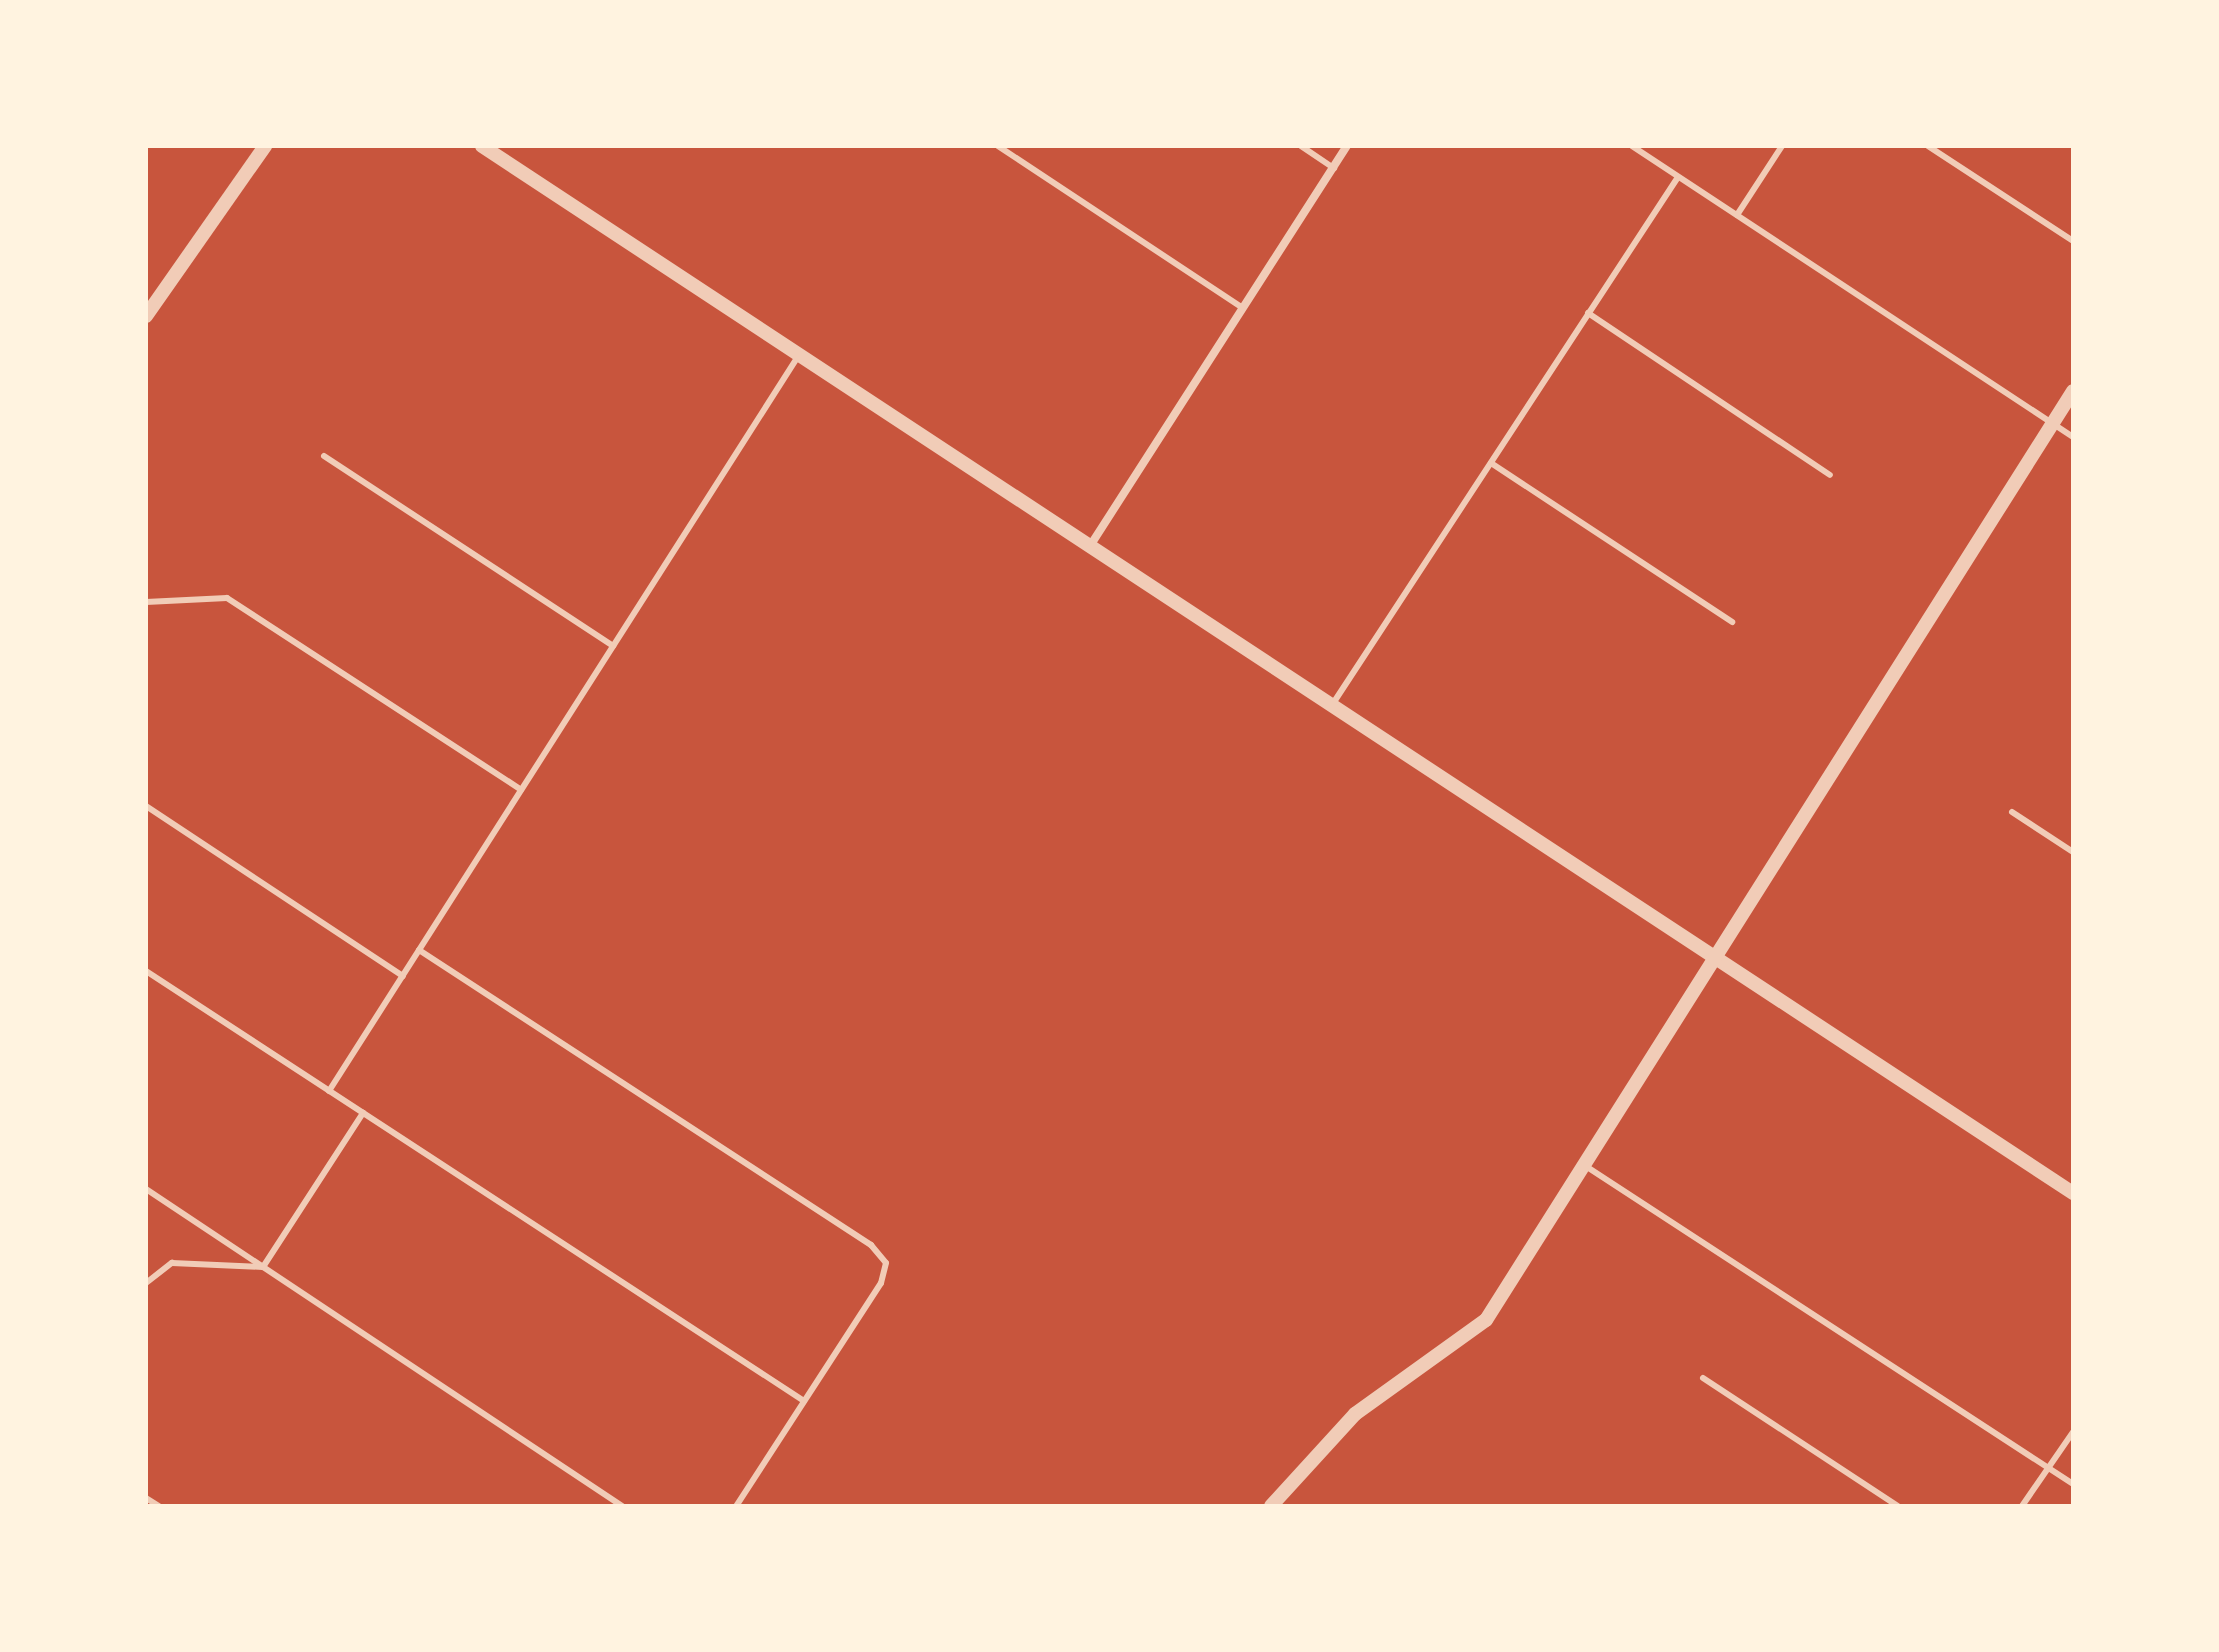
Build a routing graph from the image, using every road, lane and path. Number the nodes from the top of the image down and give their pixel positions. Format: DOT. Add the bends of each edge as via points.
graph roads {
  1 [pos="265,146"];
  2 [pos="482,146"];
  3 [pos="998,146"];
  4 [pos="1301,146"];
  5 [pos="1347,146"];
  6 [pos="1632,146"];
  7 [pos="1782,146"];
  8 [pos="1928,146"];
  9 [pos="1334,168"];
  10 [pos="1678,177"];
  11 [pos="1737,215"];
  12 [pos="2073,241"];
  13 [pos="1243,308"];
  14 [pos="1588,313"];
  15 [pos="146,316"];
  16 [pos="799,355"];
  17 [pos="2073,391"];
  18 [pos="2053,423"];
  19 [pos="2073,437"];
  20 [pos="324,456"];
  21 [pos="1491,463"];
  22 [pos="1830,475"];
  23 [pos="1090,546"];
  24 [pos="146,602"];
  25 [pos="1732,622"];
  26 [pos="613,646"];
  27 [pos="1332,705"];
  28 [pos="521,790"];
  29 [pos="146,806"];
  30 [pos="2012,812"];
  31 [pos="2073,852"];
  32 [pos="419,950"];
  33 [pos="1715,957"];
  34 [pos="146,971"];
  35 [pos="403,976"];
  36 [pos="329,1091"];
  37 [pos="363,1113"];
  38 [pos="1584,1165"];
  39 [pos="146,1189"];
  40 [pos="2073,1193"];
  41 [pos="263,1267"];
  42 [pos="146,1283"];
  43 [pos="1703,1378"];
  44 [pos="804,1401"];
  45 [pos="2073,1432"];
  46 [pos="2048,1468"];
  47 [pos="2073,1484"];
  48 [pos="146,1498"];
  49 [pos="159,1506"];
  50 [pos="622,1506"];
  51 [pos="736,1506"];
  52 [pos="1271,1506"];
  53 [pos="1898,1506"];
  54 [pos="2022,1506"];
  1 -- 15 [label="street"];
  2 -- 16 [label="street"];
  3 -- 13 [label="lane"];
  4 -- 9 [label="lane"];
  5 -- 9 [label="street"];
  6 -- 10 [label="lane"];
  7 -- 11 [label="lane"];
  8 -- 12 [label="lane"];
  9 -- 13 [label="street"];
  10 -- 11 [label="lane"];
  10 -- 14 [label="lane"];
  11 -- 18 [label="lane"];
  13 -- 23 [label="street"];
  14 -- 21 [label="lane"];
  14 -- 22 [label="lane"];
  16 -- 23 [label="street"];
  16 -- 26 [label="lane"];
  17 -- 18 [label="street"];
  18 -- 19 [label="lane"];
  18 -- 33 [label="street"];
  20 -- 26 [label="lane"];
  21 -- 25 [label="lane"];
  21 -- 27 [label="lane"];
  23 -- 27 [label="street"];
  24 -- 28 [label="lane" via="227,598"];
  26 -- 28 [label="lane"];
  27 -- 33 [label="street"];
  28 -- 32 [label="lane"];
  29 -- 35 [label="lane"];
  30 -- 31 [label="lane"];
  32 -- 35 [label="lane"];
  32 -- 44 [label="lane" via="871,1245 886,1263 881,1283"];
  33 -- 38 [label="street"];
  33 -- 40 [label="street"];
  34 -- 36 [label="lane"];
  35 -- 36 [label="lane"];
  36 -- 37 [label="lane"];
  37 -- 41 [label="lane"];
  37 -- 44 [label="lane"];
  38 -- 46 [label="lane"];
  38 -- 52 [label="street" via="1486,1320 1355,1414"];
  39 -- 41 [label="lane"];
  41 -- 42 [label="lane" via="172,1263"];
  41 -- 50 [label="lane"];
  43 -- 53 [label="lane"];
  44 -- 51 [label="lane"];
  45 -- 46 [label="lane"];
  46 -- 47 [label="lane"];
  46 -- 54 [label="lane"];
  48 -- 49 [label="lane"];
}
